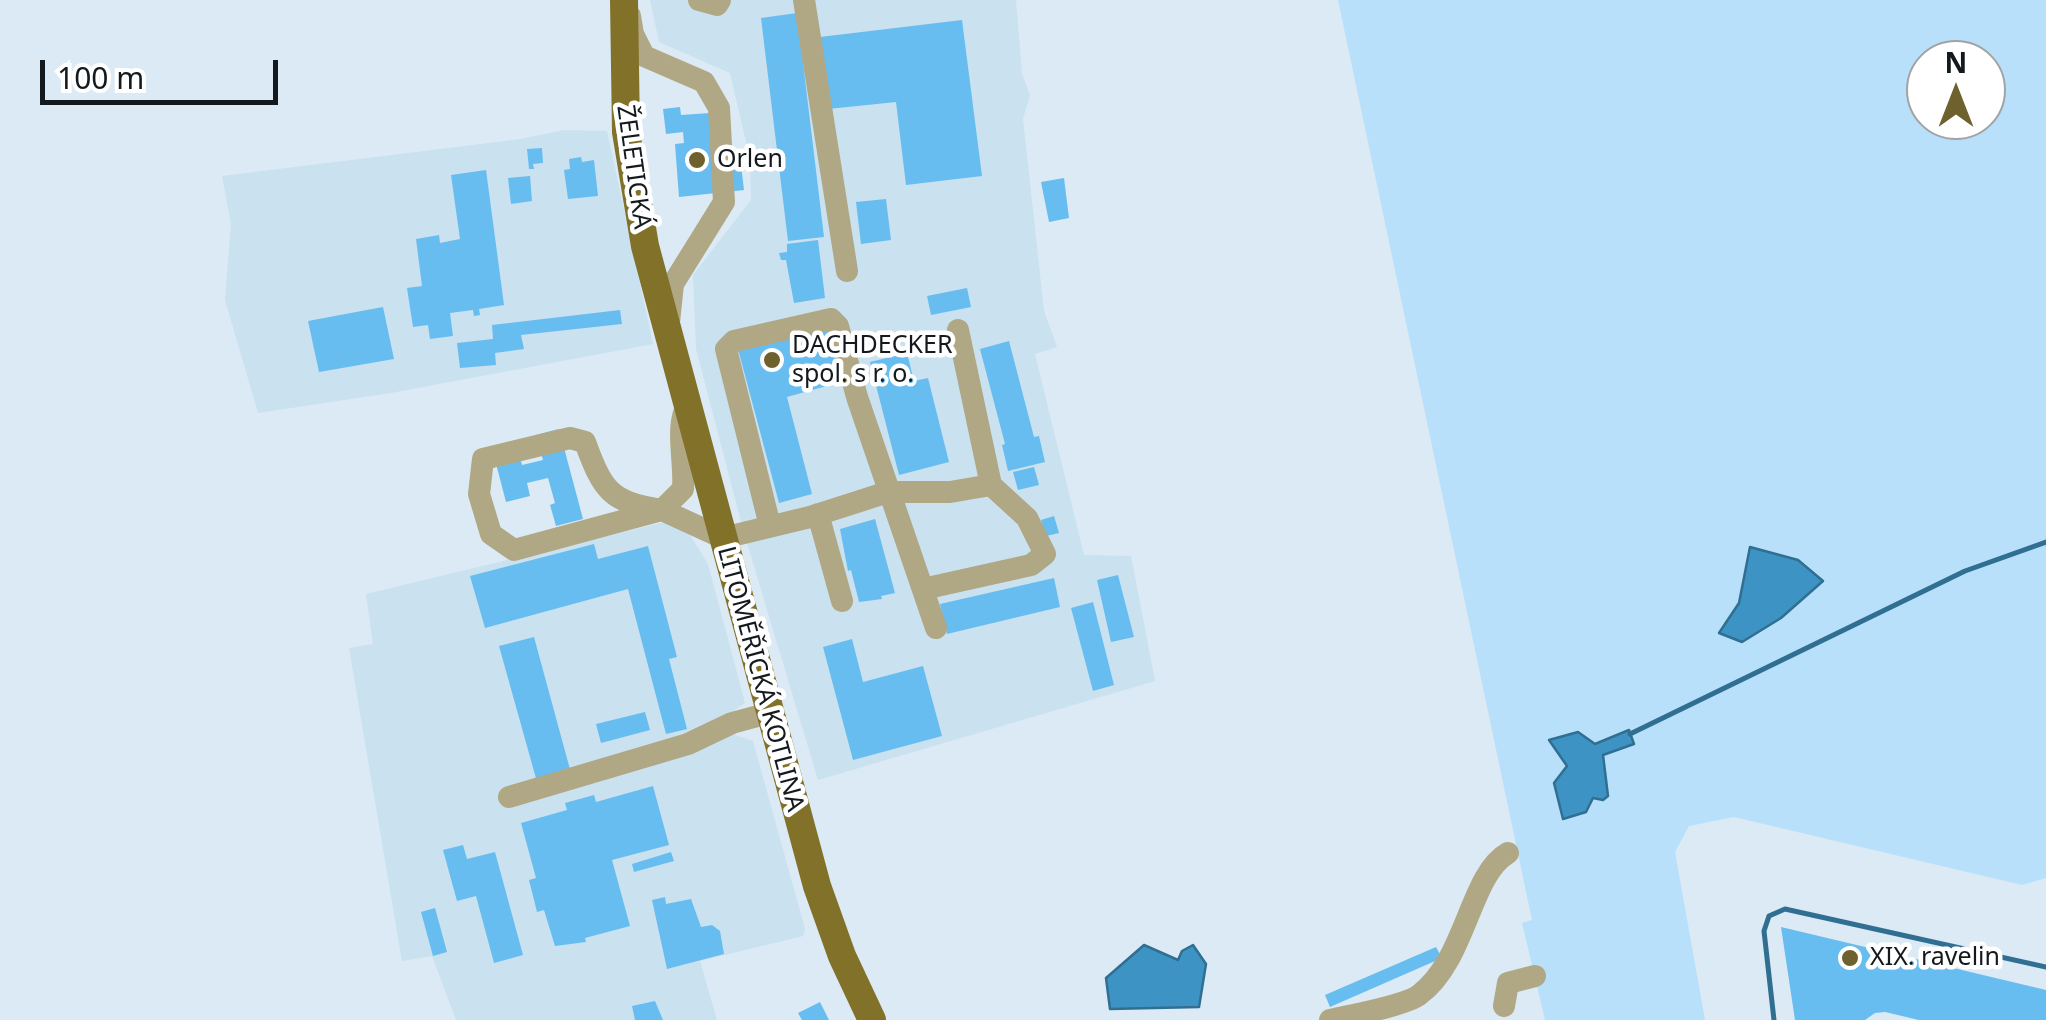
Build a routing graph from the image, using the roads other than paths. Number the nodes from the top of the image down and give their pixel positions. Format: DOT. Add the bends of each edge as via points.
graph roads {
  1 [pos="626,0"];
  2 [pos="699,0"];
  3 [pos="720,0"];
  4 [pos="804,0"];
  5 [pos="847,271"];
  6 [pos="958,330"];
  7 [pos="667,331"];
  8 [pos="686,405"];
  9 [pos="990,485"];
  10 [pos="888,492"];
  11 [pos="662,510"];
  12 [pos="818,514"];
  13 [pos="770,526"];
  14 [pos="723,538"];
  15 [pos="924,589"];
  16 [pos="842,601"];
  17 [pos="936,628"];
  18 [pos="768,713"];
  19 [pos="509,797"];
  20 [pos="1508,853"];
  21 [pos="1535,976"];
  22 [pos="1504,1006"];
  23 [pos="872,1020"];
  24 [pos="1330,1020"];
  1 -- 7 [label="main road, ŽELETICKÁ" via="623,92 631,170"];
  1 -- 7 [label="lane" via="644,56 704,82 719,108 724,202 673,284"];
  2 -- 3 [label="lane"];
  4 -- 5 [label="lane"];
  6 -- 9 [label="lane"];
  7 -- 8 [label="main road, LITOMĚŘICKÁ KOTLINA"];
  8 -- 11 [label="lane" via="683,489"];
  8 -- 14 [label="main road, LITOMĚŘICKÁ KOTLINA"];
  9 -- 10 [label="lane"];
  9 -- 15 [label="lane" via="1027,518 1045,554 1030,565"];
  10 -- 12 [label="lane"];
  10 -- 13 [label="lane" via="834,320 734,341 726,354"];
  10 -- 15 [label="lane"];
  11 -- 11 [label="lane" via="626,504 599,479 585,442 570,438 483,459 480,494 490,534 514,550"];
  11 -- 14 [label="lane"];
  12 -- 13 [label="lane"];
  12 -- 16 [label="lane"];
  13 -- 14 [label="lane"];
  14 -- 18 [label="main road, LITOMĚŘICKÁ KOTLINA"];
  15 -- 17 [label="lane"];
  18 -- 19 [label="lane"];
  18 -- 23 [label="main road, LITOMĚŘICKÁ KOTLINA" via="829,923"];
  20 -- 24 [label="lane" via="1486,875 1438,977 1416,997"];
  21 -- 22 [label="lane" via="1508,982"];
}
